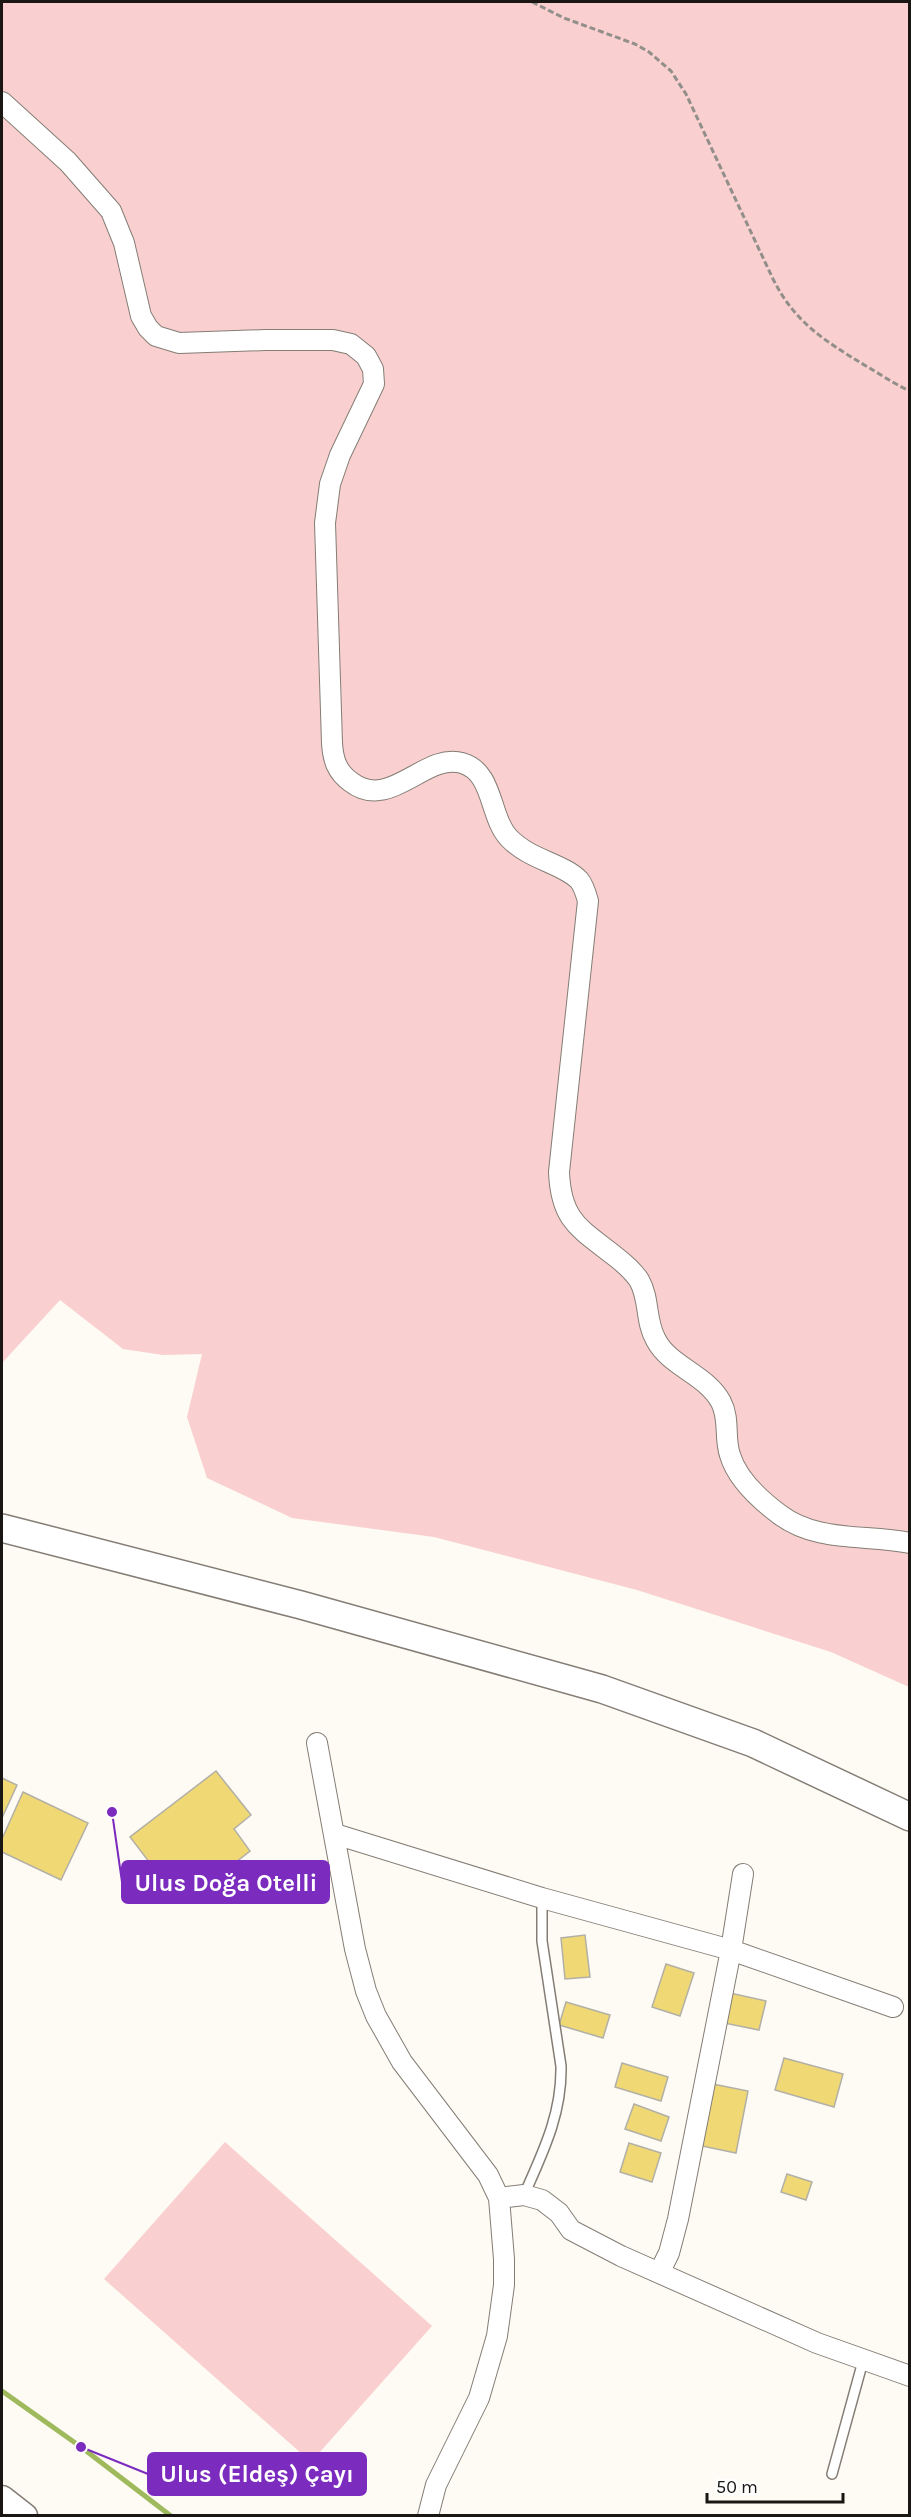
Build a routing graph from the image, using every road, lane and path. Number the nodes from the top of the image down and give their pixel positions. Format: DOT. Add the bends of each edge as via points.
graph roads {
  1 [pos="532,2"];
  2 [pos="2,102"];
  3 [pos="909,391"];
  4 [pos="2,1528"];
  5 [pos="909,1543"];
  6 [pos="317,1743"];
  7 [pos="909,1817"];
  8 [pos="335,1834"];
  9 [pos="743,1874"];
  10 [pos="542,1898"];
  11 [pos="731,1950"];
  12 [pos="893,2007"];
  13 [pos="524,2195"];
  14 [pos="499,2198"];
  15 [pos="659,2273"];
  16 [pos="864,2361"];
  17 [pos="909,2376"];
  18 [pos="832,2474"];
  19 [pos="2,2498"];
  20 [pos="25,2516"];
  21 [pos="428,2516"];
  1 -- 3 [label="path" via="635,44 661,61 686,94 790,308 815,334"];
  2 -- 5 [label="street" via="68,162 111,211 124,243 141,316 156,336 179,344 333,340 351,344 366,356 373,369 374,384 333,474 325,523 332,743 337,767 354,785 378,790 442,764 462,763 479,774 500,827 508,837 531,856 579,880 588,901 559,1172 564,1208 573,1223 636,1275 647,1298 655,1340 710,1386 726,1416 729,1455 747,1485 762,1500 781,1516 818,1532"];
  4 -- 7 [label="main road" via="245,1590 602,1689 753,1743"];
  6 -- 8 [label="street"];
  8 -- 10 [label="street"];
  8 -- 14 [label="street" via="355,1949 376,2016 402,2062 488,2175"];
  9 -- 11 [label="street"];
  10 -- 11 [label="street"];
  10 -- 13 [label="lane" via="542,1941 561,2084 553,2127"];
  11 -- 12 [label="street"];
  11 -- 15 [label="street" via="675,2236"];
  13 -- 14 [label="street"];
  13 -- 15 [label="street" via="551,2206 577,2234"];
  14 -- 21 [label="street" via="504,2276 495,2344 479,2398 436,2485"];
  15 -- 16 [label="street"];
  16 -- 17 [label="street"];
  16 -- 18 [label="lane"];
  19 -- 20 [label="street"];
}
